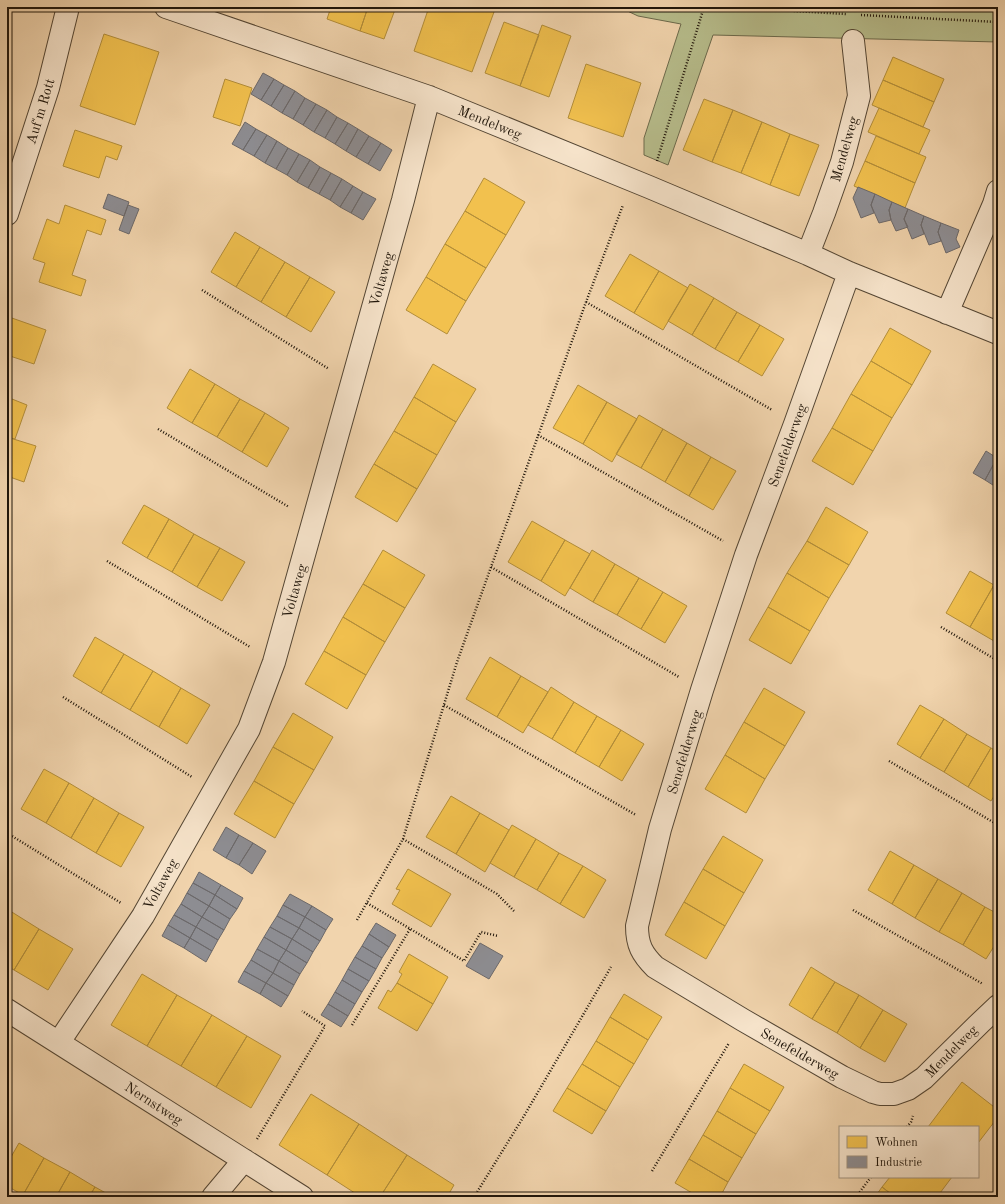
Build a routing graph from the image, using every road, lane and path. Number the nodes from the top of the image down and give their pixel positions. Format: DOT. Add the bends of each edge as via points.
graph roads {
  1 [pos="68,7"];
  2 [pos="166,7"];
  3 [pos="704,7"];
  4 [pos="737,7"];
  5 [pos="853,14"];
  6 [pos="861,15"];
  7 [pos="998,22"];
  8 [pos="853,41"];
  9 [pos="429,97"];
  10 [pos="641,184"];
  11 [pos="998,191"];
  12 [pos="7,214"];
  13 [pos="808,254"];
  14 [pos="850,273"];
  15 [pos="202,290"];
  16 [pos="586,302"];
  17 [pos="947,313"];
  18 [pos="998,333"];
  19 [pos="352,383"];
  20 [pos="795,424"];
  21 [pos="158,429"];
  22 [pos="538,435"];
  23 [pos="313,521"];
  24 [pos="746,554"];
  25 [pos="107,561"];
  26 [pos="491,568"];
  27 [pos="941,627"];
  28 [pos="998,661"];
  29 [pos="274,662"];
  30 [pos="702,690"];
  31 [pos="63,697"];
  32 [pos="444,705"];
  33 [pos="889,760"];
  34 [pos="214,790"];
  35 [pos="998,825"];
  36 [pos="660,830"];
  37 [pos="7,833"];
  38 [pos="403,839"];
  39 [pos="367,903"];
  40 [pos="852,910"];
  41 [pos="514,911"];
  42 [pos="143,916"];
  43 [pos="357,920"];
  44 [pos="410,929"];
  45 [pos="498,936"];
  46 [pos="611,967"];
  47 [pos="984,984"];
  48 [pos="998,1006"];
  49 [pos="7,1010"];
  50 [pos="302,1011"];
  51 [pos="743,1020"];
  52 [pos="352,1025"];
  53 [pos="59,1042"];
  54 [pos="901,1092"];
  55 [pos="244,1160"];
  56 [pos="652,1171"];
  57 [pos="870,1178"];
  58 [pos="213,1197"];
  59 [pos="302,1197"];
  60 [pos="474,1197"];
  61 [pos="856,1197"];
  1 -- 12 [label="street, Auf'm Rott" via="48,88"];
  2 -- 9 [label="street, Mendelweg"];
  3 -- 10 [label="path"];
  4 -- 5 [label="path"];
  6 -- 7 [label="path"];
  8 -- 13 [label="street, Mendelweg" via="859,96 842,162"];
  9 -- 10 [label="street, Mendelweg"];
  9 -- 19 [label="street, Voltaweg"];
  10 -- 13 [label="street, Mendelweg"];
  10 -- 16 [label="path"];
  11 -- 17 [label="street"];
  13 -- 14 [label="street, Mendelweg"];
  14 -- 17 [label="street, Mendelweg"];
  14 -- 20 [label="street, Senefelderweg"];
  15 -- 19 [label="path"];
  16 -- 20 [label="path"];
  16 -- 22 [label="path"];
  17 -- 18 [label="street, Mendelweg"];
  19 -- 23 [label="street, Voltaweg"];
  20 -- 24 [label="street, Senefelderweg"];
  21 -- 23 [label="path"];
  22 -- 24 [label="path"];
  22 -- 26 [label="path"];
  23 -- 29 [label="street, Voltaweg"];
  24 -- 30 [label="street, Senefelderweg"];
  25 -- 29 [label="path"];
  26 -- 30 [label="path"];
  26 -- 32 [label="path"];
  27 -- 28 [label="path"];
  29 -- 34 [label="street, Voltaweg" via="249,729"];
  30 -- 36 [label="street, Senefelderweg"];
  31 -- 34 [label="path"];
  32 -- 36 [label="path"];
  32 -- 38 [label="path"];
  33 -- 35 [label="path"];
  34 -- 42 [label="street, Voltaweg"];
  36 -- 51 [label="street, Senefelderweg" via="637,926 640,947 655,967"];
  37 -- 42 [label="path"];
  38 -- 39 [label="path"];
  38 -- 41 [label="path" via="497,894"];
  39 -- 43 [label="path"];
  39 -- 44 [label="path"];
  40 -- 47 [label="path"];
  42 -- 53 [label="street, Voltaweg"];
  44 -- 45 [label="path" via="464,961 481,932"];
  44 -- 52 [label="path"];
  46 -- 60 [label="path"];
  48 -- 54 [label="street, Mendelweg" via="924,1078"];
  49 -- 53 [label="street, Nernstweg"];
  50 -- 55 [label="path" via="325,1026"];
  51 -- 54 [label="street, Senefelderweg" via="873,1092"];
  51 -- 56 [label="path"];
  53 -- 55 [label="street, Nernstweg"];
  55 -- 58 [label="street"];
  55 -- 59 [label="street, Nernstweg"];
  57 -- 61 [label="path"];
}
